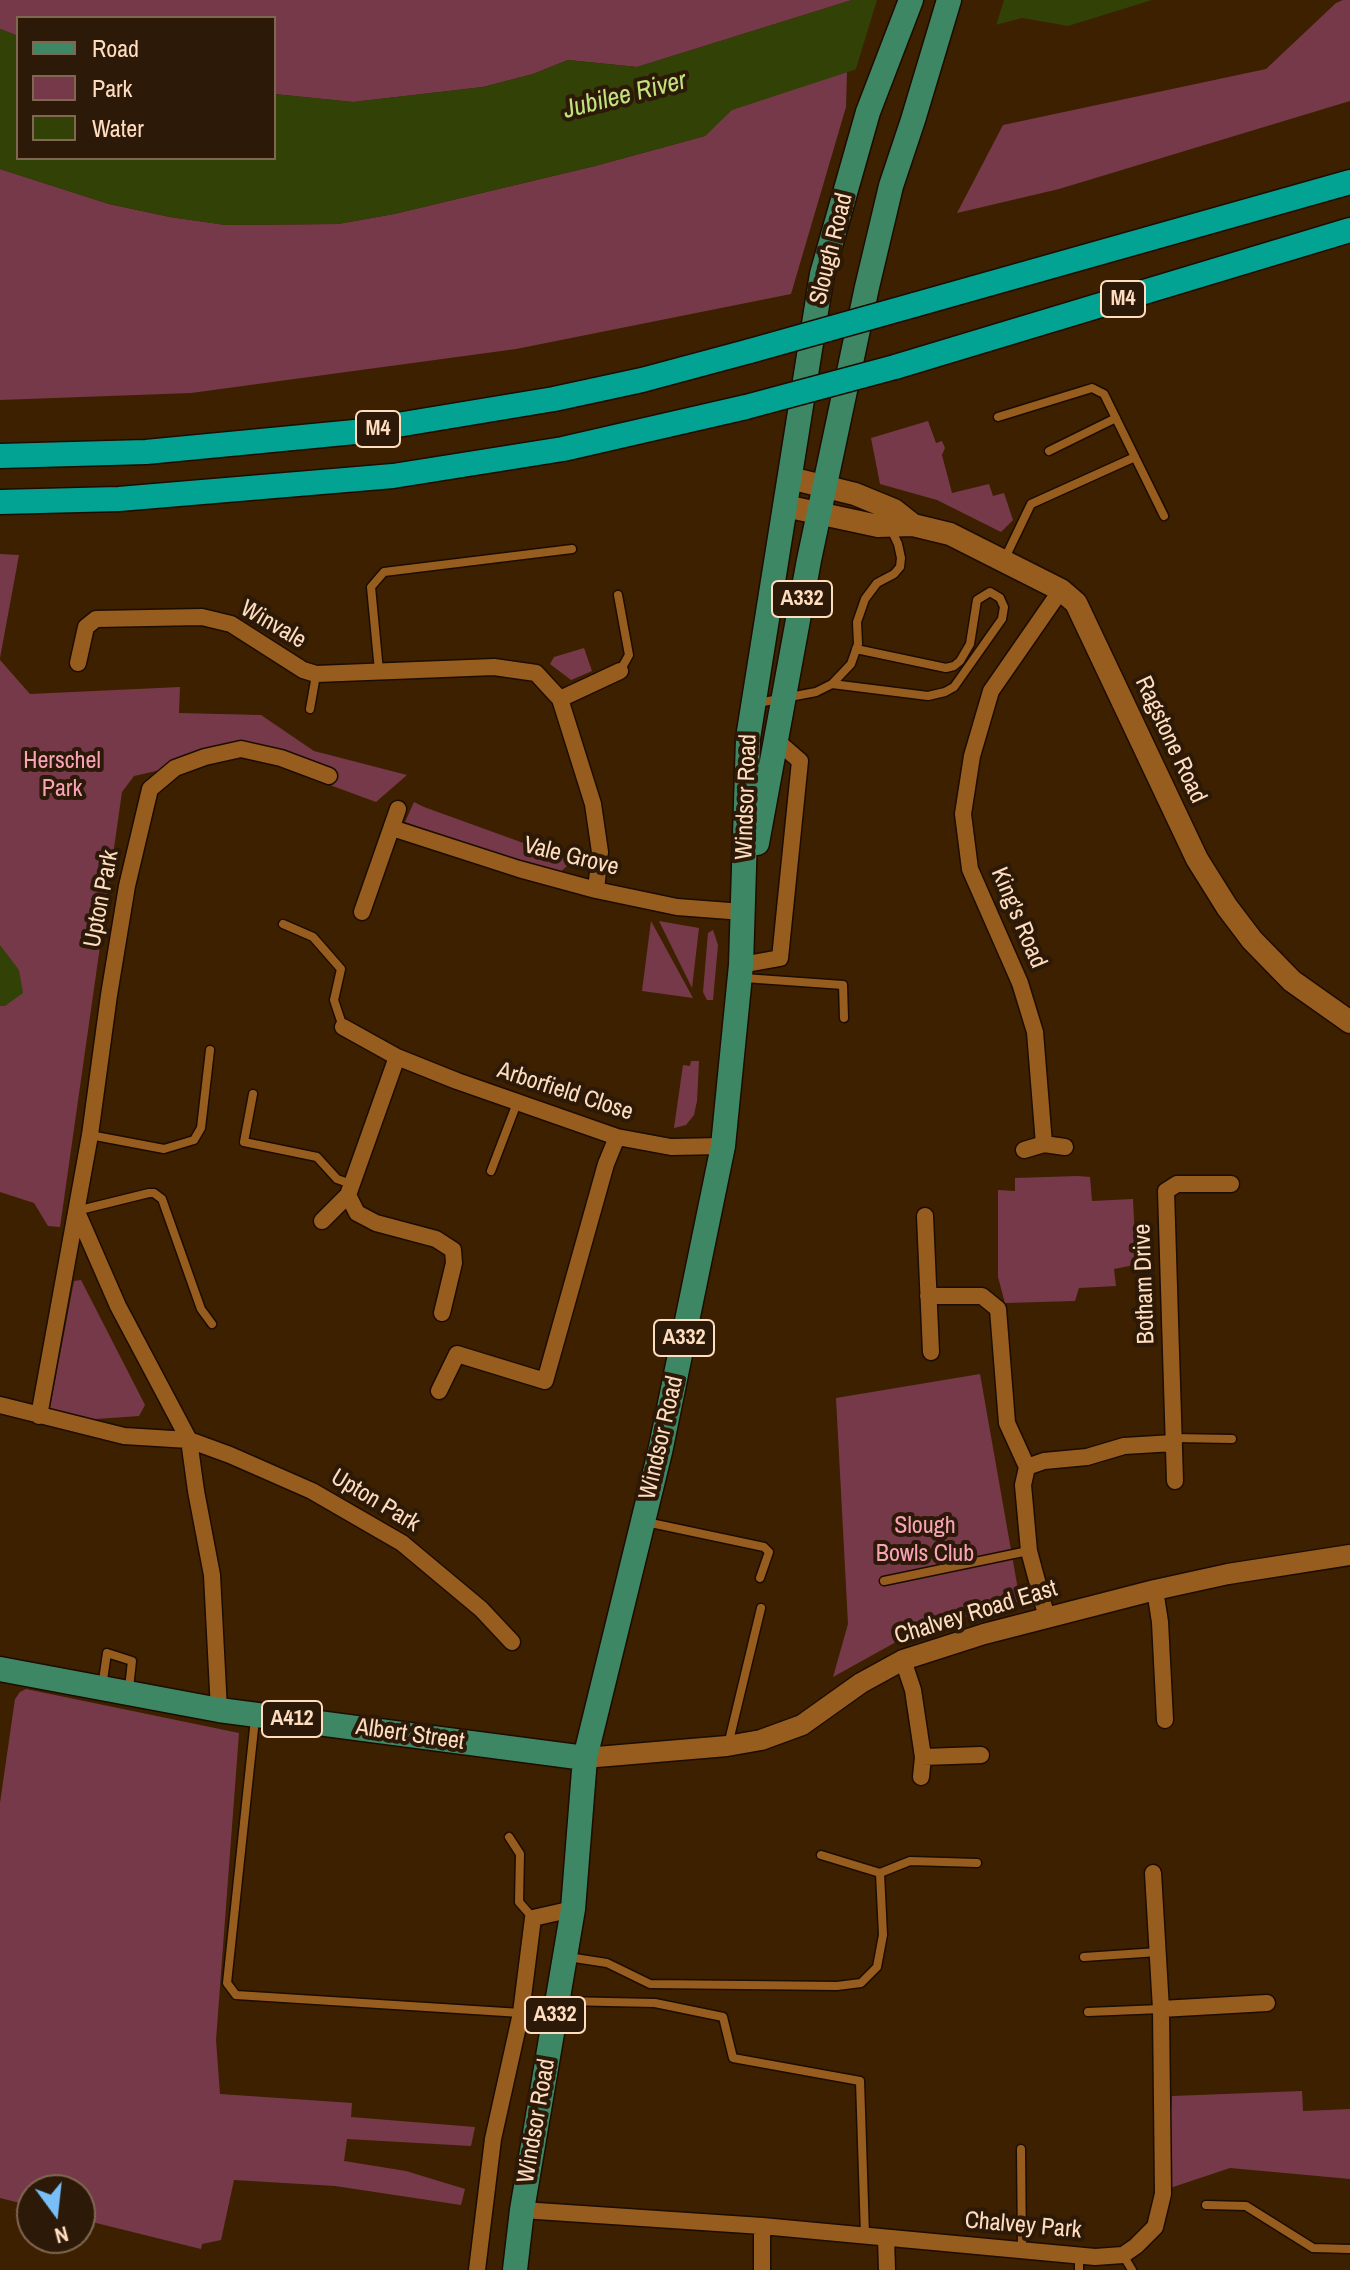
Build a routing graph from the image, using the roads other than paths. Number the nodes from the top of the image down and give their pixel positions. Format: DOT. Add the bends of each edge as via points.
graph roads {
  1 [pos="911,0"];
  2 [pos="949,0"];
  3 [pos="1350,182"];
  4 [pos="1350,230"];
  5 [pos="998,417"];
  6 [pos="1116,418"];
  7 [pos="1049,451"];
  8 [pos="0,456"];
  9 [pos="1135,457"];
  10 [pos="790,478"];
  11 [pos="827,487"];
  12 [pos="0,502"];
  13 [pos="785,506"];
  14 [pos="820,514"];
  15 [pos="1164,516"];
  16 [pos="902,526"];
  17 [pos="572,549"];
  18 [pos="1004,560"];
  19 [pos="1061,590"];
  20 [pos="618,595"];
  21 [pos="856,649"];
  22 [pos="78,663"];
  23 [pos="620,671"];
  24 [pos="380,672"];
  25 [pos="316,674"];
  26 [pos="832,684"];
  27 [pos="560,699"];
  28 [pos="782,700"];
  29 [pos="753,704"];
  30 [pos="310,709"];
  31 [pos="777,741"];
  32 [pos="329,776"];
  33 [pos="398,809"];
  34 [pos="392,828"];
  35 [pos="596,890"];
  36 [pos="362,912"];
  37 [pos="743,912"];
  38 [pos="283,924"];
  39 [pos="740,972"];
  40 [pos="844,1018"];
  41 [pos="1350,1022"];
  42 [pos="343,1027"];
  43 [pos="210,1050"];
  44 [pos="397,1057"];
  45 [pos="253,1094"];
  46 [pos="517,1103"];
  47 [pos="90,1135"];
  48 [pos="617,1137"];
  49 [pos="1044,1144"];
  50 [pos="723,1146"];
  51 [pos="1065,1147"];
  52 [pos="1024,1150"];
  53 [pos="491,1171"];
  54 [pos="1231,1184"];
  55 [pos="350,1189"];
  56 [pos="76,1211"];
  57 [pos="925,1216"];
  58 [pos="322,1221"];
  59 [pos="928,1296"];
  60 [pos="442,1313"];
  61 [pos="212,1324"];
  62 [pos="931,1352"];
  63 [pos="439,1391"];
  64 [pos="0,1405"];
  65 [pos="39,1416"];
  66 [pos="1232,1439"];
  67 [pos="189,1440"];
  68 [pos="1174,1440"];
  69 [pos="1027,1467"];
  70 [pos="1175,1481"];
  71 [pos="643,1521"];
  72 [pos="1029,1551"];
  73 [pos="1350,1555"];
  74 [pos="760,1578"];
  75 [pos="884,1581"];
  76 [pos="1155,1590"];
  77 [pos="761,1608"];
  78 [pos="1047,1618"];
  79 [pos="512,1642"];
  80 [pos="903,1660"];
  81 [pos="0,1671"];
  82 [pos="102,1688"];
  83 [pos="128,1693"];
  84 [pos="219,1710"];
  85 [pos="255,1714"];
  86 [pos="1165,1720"];
  87 [pos="727,1746"];
  88 [pos="981,1755"];
  89 [pos="923,1757"];
  90 [pos="585,1758"];
  91 [pos="921,1777"];
  92 [pos="509,1837"];
  93 [pos="821,1855"];
  94 [pos="977,1863"];
  95 [pos="880,1873"];
  96 [pos="1153,1873"];
  97 [pos="573,1909"];
  98 [pos="533,1918"];
  99 [pos="1158,1952"];
  100 [pos="565,1957"];
  101 [pos="1084,1957"];
  102 [pos="558,2001"];
  103 [pos="1267,2003"];
  104 [pos="1161,2009"];
  105 [pos="1088,2012"];
  106 [pos="521,2013"];
  107 [pos="1021,2149"];
  108 [pos="1206,2205"];
  109 [pos="522,2210"];
  110 [pos="762,2226"];
  111 [pos="865,2235"];
  112 [pos="886,2238"];
  113 [pos="1350,2249"];
  114 [pos="1022,2250"];
  115 [pos="1079,2263"];
  116 [pos="1127,2263"];
  117 [pos="477,2270"];
  118 [pos="515,2270"];
  119 [pos="762,2270"];
  120 [pos="887,2270"];
  1 -- 10 [label="main road, Slough Road / A332" via="868,112 822,274"];
  2 -- 11 [label="main road, A332" via="891,186"];
  3 -- 8 [label="highway, M4, bridge" via="750,351 554,399 355,432 146,452"];
  4 -- 12 [label="highway, M4, bridge" via="895,367 563,449 393,476 119,499"];
  5 -- 6 [label="lane" via="1092,388 1104,394"];
  6 -- 7 [label="lane"];
  6 -- 9 [label="lane"];
  9 -- 15 [label="lane"];
  9 -- 18 [label="lane" via="1031,504"];
  10 -- 11 [label="main road, Ragstone Road"];
  10 -- 13 [label="main road, Slough Road / A332"];
  11 -- 14 [label="main road, A332"];
  11 -- 16 [label="main road, Ragstone Road" via="894,510"];
  13 -- 14 [label="main road, Ragstone Road"];
  13 -- 29 [label="main road, Windsor Road / A332"];
  14 -- 16 [label="main road, Ragstone Road"];
  14 -- 28 [label="main road, A332"];
  16 -- 18 [label="main road, Ragstone Road" via="950,534"];
  16 -- 21 [label="lane" via="900,567 865,599"];
  17 -- 24 [label="lane" via="384,572 371,587"];
  18 -- 19 [label="main road, Ragstone Road"];
  19 -- 41 [label="main road, Ragstone Road" via="1076,603 1197,859 1227,907 1292,981"];
  19 -- 49 [label="street, King's Road" via="991,691 972,756 963,814 970,869 1020,983 1035,1032"];
  20 -- 23 [label="lane" via="629,655"];
  21 -- 26 [label="lane" via="851,664"];
  21 -- 26 [label="lane" via="954,666 970,644 977,600 990,592 1004,607 1002,619 954,687 945,692 928,696"];
  22 -- 25 [label="street, Winvale" via="86,627 96,619 202,617 231,624"];
  23 -- 27 [label="street"];
  24 -- 25 [label="street, Winvale"];
  24 -- 27 [label="street, Winvale" via="494,667 536,673"];
  25 -- 30 [label="lane"];
  26 -- 28 [label="lane"];
  27 -- 35 [label="street, Winvale" via="593,804 600,852"];
  28 -- 29 [label="lane"];
  28 -- 31 [label="main road, A332"];
  29 -- 37 [label="main road, Windsor Road / A332"];
  31 -- 37 [label="main road, A332"];
  31 -- 39 [label="street" via="800,761 780,958"];
  32 -- 47 [label="street, Upton Park" via="241,749 175,768 150,789 127,886"];
  33 -- 34 [label="street"];
  34 -- 35 [label="street, Vale Grove"];
  34 -- 36 [label="street"];
  35 -- 37 [label="street, Vale Grove" via="677,907"];
  37 -- 39 [label="main road, Windsor Road / A332"];
  38 -- 42 [label="lane" via="313,937 341,969 334,1000"];
  39 -- 40 [label="lane" via="843,985"];
  39 -- 50 [label="main road, Windsor Road / A332"];
  42 -- 44 [label="street, Arborfield Close"];
  43 -- 47 [label="lane" via="201,1128 194,1140 164,1149"];
  44 -- 46 [label="street, Arborfield Close"];
  44 -- 55 [label="street"];
  45 -- 55 [label="lane" via="244,1142 317,1157"];
  46 -- 48 [label="street, Arborfield Close"];
  46 -- 53 [label="lane"];
  47 -- 56 [label="street, Upton Park"];
  48 -- 50 [label="street, Arborfield Close" via="671,1147"];
  48 -- 63 [label="street" via="545,1381 457,1354"];
  49 -- 51 [label="street"];
  49 -- 52 [label="street"];
  50 -- 71 [label="main road, Windsor Road / A332"];
  54 -- 68 [label="street, Botham Drive" via="1177,1184 1166,1191"];
  55 -- 58 [label="street"];
  55 -- 60 [label="street" via="357,1213 436,1239 453,1250"];
  56 -- 61 [label="lane" via="149,1193 162,1199 201,1309"];
  56 -- 65 [label="street, Upton Park"];
  56 -- 67 [label="street" via="118,1306"];
  57 -- 59 [label="street"];
  59 -- 62 [label="street"];
  59 -- 69 [label="street" via="982,1296 998,1309 1007,1423"];
  64 -- 65 [label="street, Upton Park"];
  65 -- 67 [label="street, Upton Park" via="124,1436"];
  66 -- 68 [label="lane"];
  67 -- 79 [label="street, Upton Park" via="312,1491 402,1543"];
  67 -- 84 [label="street" via="212,1575"];
  68 -- 69 [label="street"];
  68 -- 70 [label="street, Botham Drive"];
  69 -- 72 [label="street" via="1023,1485"];
  71 -- 74 [label="lane" via="764,1547 769,1552"];
  71 -- 90 [label="main road, Windsor Road / A332"];
  72 -- 75 [label="lane"];
  72 -- 78 [label="street"];
  73 -- 76 [label="street, Chalvey Road East"];
  76 -- 78 [label="street, Chalvey Road East"];
  76 -- 86 [label="street"];
  77 -- 87 [label="lane"];
  78 -- 80 [label="street, Chalvey Road East"];
  80 -- 87 [label="street, Chalvey Road East" via="802,1725"];
  80 -- 89 [label="street"];
  81 -- 82 [label="main road, Albert Street / A412"];
  82 -- 83 [label="main road, Albert Street / A412"];
  82 -- 83 [label="lane" via="107,1653 132,1661"];
  83 -- 84 [label="main road, Albert Street / A412"];
  84 -- 85 [label="main road, Albert Street / A412"];
  85 -- 90 [label="main road, Albert Street / A412"];
  85 -- 106 [label="lane" via="227,1983 236,1995"];
  87 -- 90 [label="street, Chalvey Road East"];
  88 -- 89 [label="street"];
  89 -- 91 [label="street"];
  90 -- 97 [label="main road, Windsor Road / A332"];
  92 -- 98 [label="lane" via="520,1854 519,1902"];
  93 -- 95 [label="lane"];
  94 -- 95 [label="lane" via="910,1861"];
  95 -- 100 [label="lane" via="883,1935 877,1967 861,1983 650,1984 607,1963"];
  96 -- 99 [label="street, Chalvey Park"];
  97 -- 98 [label="street"];
  97 -- 100 [label="main road, Windsor Road / A332"];
  98 -- 106 [label="street"];
  99 -- 101 [label="lane"];
  99 -- 104 [label="street, Chalvey Park"];
  100 -- 102 [label="main road, Windsor Road / A332"];
  102 -- 109 [label="main road, Windsor Road / A332"];
  102 -- 111 [label="lane" via="655,2003 723,2017 733,2058 860,2081"];
  103 -- 104 [label="street"];
  104 -- 105 [label="lane"];
  104 -- 116 [label="street, Chalvey Park" via="1163,2194 1155,2227"];
  106 -- 117 [label="street" via="493,2139"];
  107 -- 114 [label="lane"];
  108 -- 113 [label="lane" via="1246,2206 1313,2248"];
  109 -- 110 [label="street, Chalvey Park"];
  109 -- 118 [label="main road, Windsor Road / A332"];
  110 -- 111 [label="street, Chalvey Park"];
  110 -- 119 [label="street"];
  111 -- 112 [label="street, Chalvey Park"];
  112 -- 114 [label="street, Chalvey Park"];
  112 -- 120 [label="street"];
  114 -- 115 [label="street, Chalvey Park"];
  115 -- 116 [label="street, Chalvey Park"];
}
